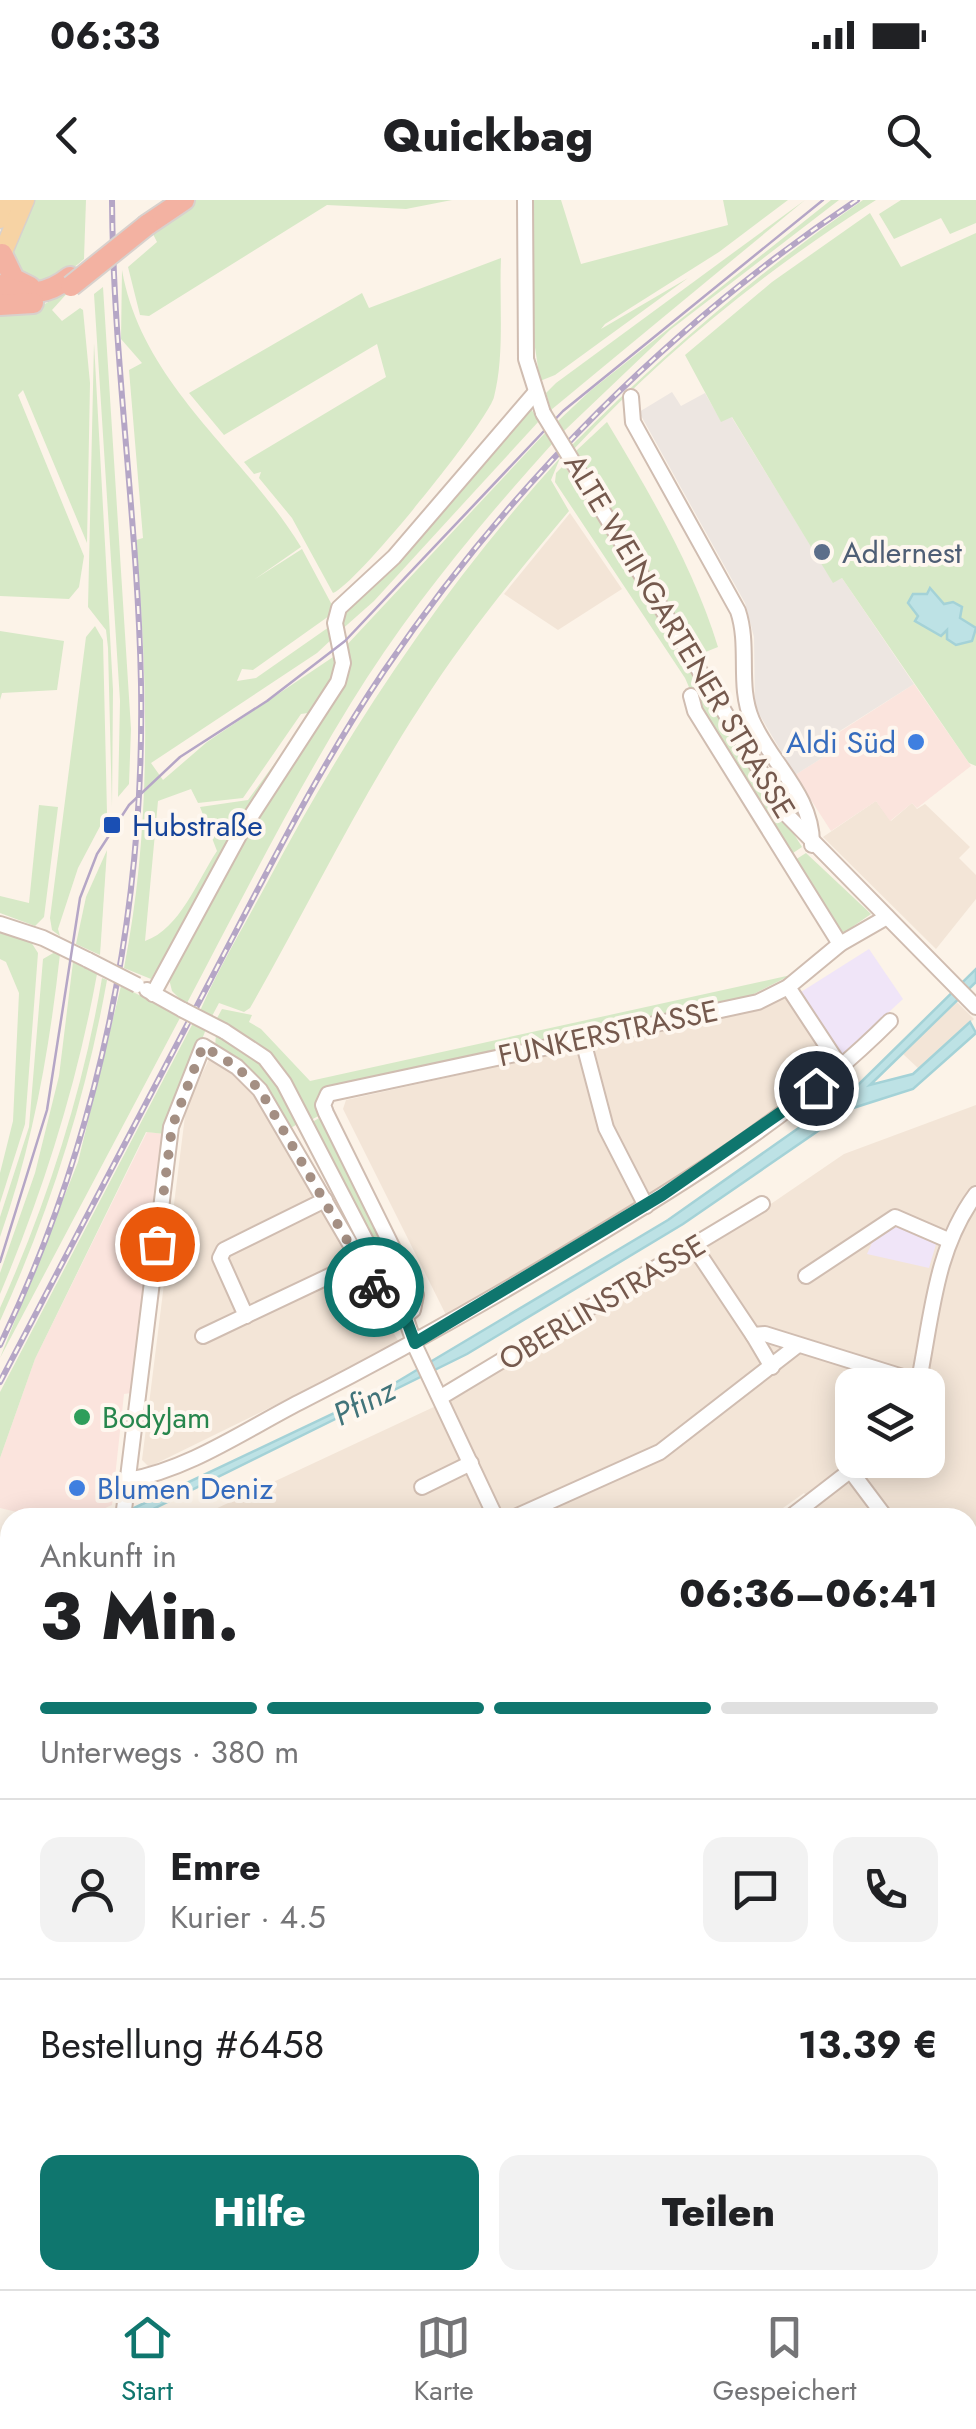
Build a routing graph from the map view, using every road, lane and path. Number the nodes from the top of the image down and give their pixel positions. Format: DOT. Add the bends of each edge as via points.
graph roads {
  1 [pos="8,200"];
  2 [pos="25,200"];
  3 [pos="173,200"];
  4 [pos="184,200"];
  5 [pos="526,200"];
  6 [pos="0,219"];
  7 [pos="146,222"];
  8 [pos="1,256"];
  9 [pos="70,281"];
  10 [pos="47,290"];
  11 [pos="3,298"];
  12 [pos="534,394"];
  13 [pos="632,398"];
  14 [pos="690,696"];
  15 [pos="812,845"];
  16 [pos="791,859"];
  17 [pos="887,917"];
  18 [pos="0,924"];
  19 [pos="840,944"];
  20 [pos="788,988"];
  21 [pos="153,994"];
  22 [pos="976,1007"];
  23 [pos="890,1022"];
  24 [pos="582,1037"];
  25 [pos="842,1070"];
  26 [pos="976,1194"];
  27 [pos="325,1200"];
  28 [pos="762,1204"];
  29 [pos="646,1206"];
  30 [pos="948,1240"];
  31 [pos="695,1248"];
  32 [pos="359,1262"];
  33 [pos="806,1276"];
  34 [pos="246,1316"];
  35 [pos="405,1316"];
  36 [pos="753,1335"];
  37 [pos="203,1336"];
  38 [pos="415,1343"];
  39 [pos="798,1345"];
  40 [pos="772,1366"];
  41 [pos="869,1368"];
  42 [pos="921,1368"];
  43 [pos="440,1398"];
  44 [pos="472,1463"];
  45 [pos="839,1478"];
  46 [pos="856,1478"];
  47 [pos="128,1480"];
  48 [pos="422,1487"];
  49 [pos="814,1496"];
  50 [pos="124,1508"];
  51 [pos="492,1508"];
  52 [pos="535,1508"];
  53 [pos="800,1508"];
  54 [pos="807,1508"];
  55 [pos="878,1508"];
  1 -- 6 [label="main road"];
  2 -- 8 [label="main road"];
  3 -- 7 [label="highway"];
  4 -- 7 [label="highway"];
  5 -- 12 [label="street, ALTE WEINGARTENER STRASSE" via="526,359"];
  7 -- 9 [label="highway, bridge"];
  8 -- 10 [label="highway" via="18,282"];
  9 -- 10 [label="highway"];
  9 -- 11 [label="highway" via="38,302"];
  10 -- 11 [label="highway"];
  12 -- 15 [label="street, ALTE WEINGARTENER STRASSE, bridge" via="786,815"];
  12 -- 21 [label="street" via="394,557 339,608 338,682 251,816"];
  13 -- 15 [label="street" via="633,422 738,611 750,716 811,816"];
  14 -- 16 [label="street"];
  15 -- 16 [label="street"];
  15 -- 17 [label="street, ALTE WEINGARTENER STRASSE"];
  16 -- 19 [label="street"];
  17 -- 19 [label="street, FUNKERSTRASSE"];
  17 -- 22 [label="street, ALTE WEINGARTENER STRASSE"];
  18 -- 21 [label="street, bridge" via="44,938"];
  19 -- 20 [label="street, FUNKERSTRASSE"];
  20 -- 24 [label="street, FUNKERSTRASSE" via="758,1002"];
  20 -- 25 [label="street"];
  21 -- 35 [label="street, bridge" via="265,1058"];
  23 -- 25 [label="street"];
  24 -- 29 [label="street" via="606,1128"];
  24 -- 35 [label="street, FUNKERSTRASSE" via="324,1098 416,1294"];
  25 -- 29 [label="street"];
  26 -- 30 [label="street"];
  27 -- 32 [label="street"];
  27 -- 34 [label="street" via="224,1250 220,1258"];
  27 -- 47 [label="street" via="260,1090 203,1046 172,1127"];
  28 -- 31 [label="street, OBERLINSTRASSE"];
  29 -- 38 [label="street"];
  30 -- 33 [label="street" via="896,1217"];
  30 -- 42 [label="street"];
  31 -- 36 [label="street"];
  31 -- 43 [label="street, OBERLINSTRASSE"];
  32 -- 34 [label="street"];
  32 -- 35 [label="street" via="391,1314"];
  34 -- 37 [label="street"];
  35 -- 38 [label="street"];
  36 -- 39 [label="street"];
  36 -- 40 [label="street"];
  38 -- 43 [label="street"];
  38 -- 47 [label="street" via="216,1445"];
  39 -- 40 [label="street"];
  39 -- 41 [label="street"];
  40 -- 52 [label="street" via="660,1452"];
  43 -- 44 [label="street"];
  44 -- 48 [label="street"];
  44 -- 51 [label="street"];
  45 -- 49 [label="street"];
  46 -- 55 [label="street"];
  47 -- 50 [label="street"];
  49 -- 53 [label="street"];
  49 -- 54 [label="street"];
}
